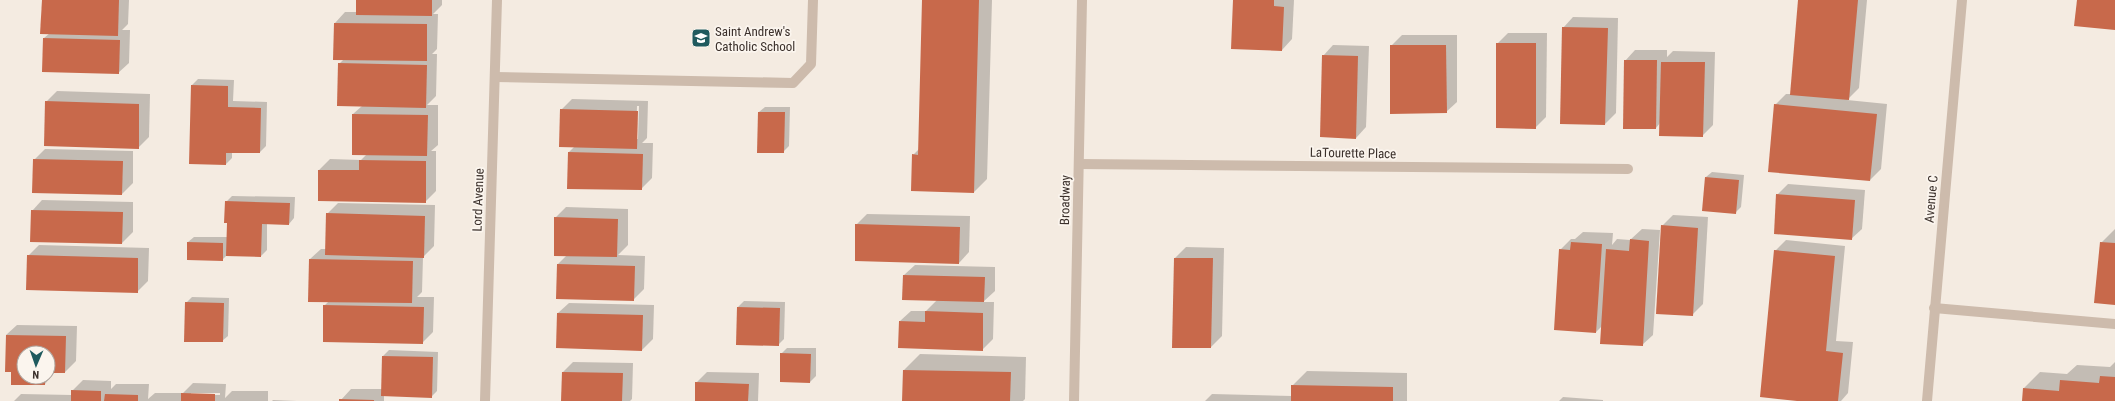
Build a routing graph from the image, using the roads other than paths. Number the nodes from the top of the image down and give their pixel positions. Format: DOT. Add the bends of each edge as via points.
graph roads {
  1 [pos="496,0"];
  2 [pos="813,0"];
  3 [pos="1082,0"];
  4 [pos="1962,0"];
  5 [pos="495,77"];
  6 [pos="1079,164"];
  7 [pos="1628,169"];
  8 [pos="1934,308"];
  9 [pos="2115,324"];
  10 [pos="485,401"];
  11 [pos="1074,401"];
  12 [pos="1927,401"];
  1 -- 5 [label="street, Lord Avenue"];
  2 -- 5 [label="street" via="811,64 793,83"];
  3 -- 6 [label="street, Broadway"];
  4 -- 8 [label="street, Avenue C"];
  5 -- 10 [label="street, Lord Avenue"];
  6 -- 7 [label="street, LaTourette Place"];
  6 -- 11 [label="street, Broadway"];
  8 -- 9 [label="street"];
  8 -- 12 [label="street, Avenue C"];
}
